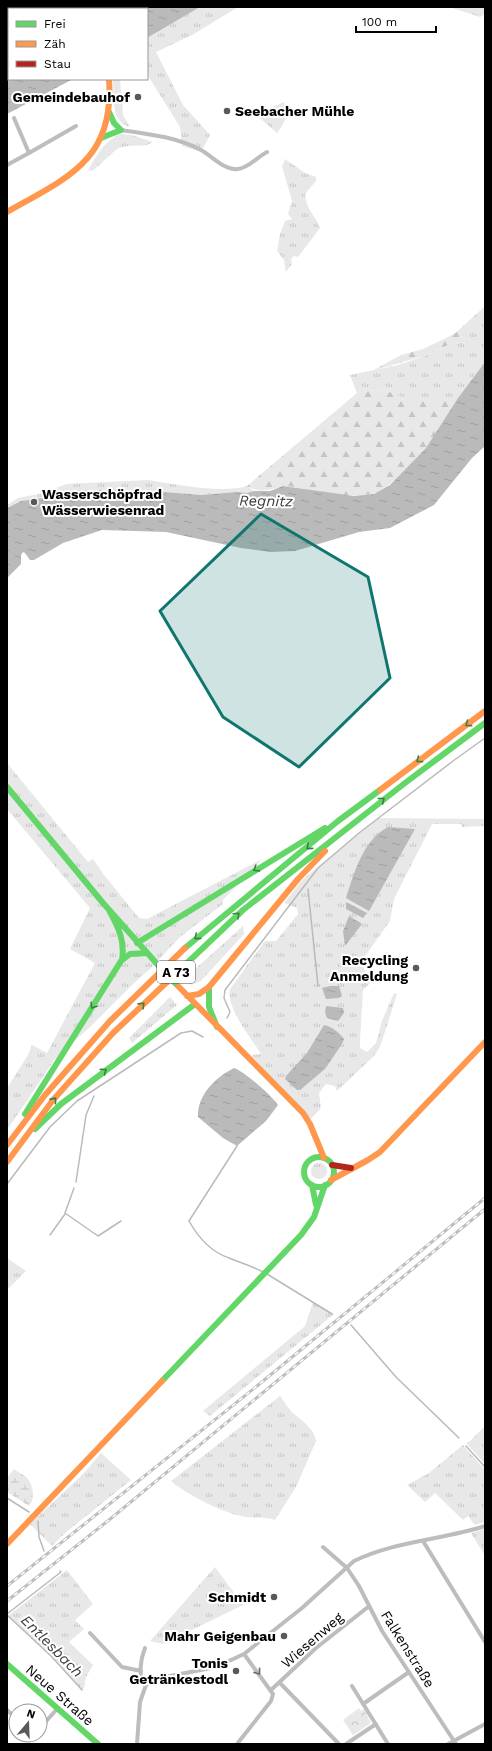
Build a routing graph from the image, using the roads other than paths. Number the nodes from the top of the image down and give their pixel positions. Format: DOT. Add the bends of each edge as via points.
graph roads {
  1 [pos="109,82"];
  2 [pos="109,112"];
  3 [pos="14,118"];
  4 [pos="76,126"];
  5 [pos="121,130"];
  6 [pos="101,138"];
  7 [pos="267,152"];
  8 [pos="29,153"];
  9 [pos="7,165"];
  10 [pos="7,212"];
  11 [pos="485,711"];
  12 [pos="485,723"];
  13 [pos="7,787"];
  14 [pos="338,821"];
  15 [pos="351,824"];
  16 [pos="110,912"];
  17 [pos="137,942"];
  18 [pos="146,953"];
  19 [pos="121,961"];
  20 [pos="209,987"];
  21 [pos="187,996"];
  22 [pos="195,1004"];
  23 [pos="217,1027"];
  24 [pos="485,1042"];
  25 [pos="13,1136"];
  26 [pos="21,1142"];
  27 [pos="317,1142"];
  28 [pos="7,1144"];
  29 [pos="324,1158"];
  30 [pos="311,1159"];
  31 [pos="7,1162"];
  32 [pos="332,1165"];
  33 [pos="352,1168"];
  34 [pos="331,1180"];
  35 [pos="312,1185"];
  36 [pos="325,1185"];
  37 [pos="316,1209"];
  38 [pos="485,1526"];
  39 [pos="423,1541"];
  40 [pos="7,1544"];
  41 [pos="323,1547"];
  42 [pos="347,1568"];
  43 [pos="368,1607"];
  44 [pos="90,1633"];
  45 [pos="485,1642"];
  46 [pos="145,1648"];
  47 [pos="244,1654"];
  48 [pos="7,1664"];
  49 [pos="141,1671"];
  50 [pos="409,1672"];
  51 [pos="280,1683"];
  52 [pos="146,1685"];
  53 [pos="352,1686"];
  54 [pos="271,1690"];
  55 [pos="363,1704"];
  56 [pos="57,1709"];
  57 [pos="48,1719"];
  58 [pos="376,1724"];
  59 [pos="485,1724"];
  60 [pos="454,1742"];
  61 [pos="98,1744"];
  62 [pos="137,1744"];
  63 [pos="237,1744"];
  64 [pos="339,1744"];
  65 [pos="346,1744"];
  66 [pos="388,1744"];
  67 [pos="448,1744"];
  1 -- 2 [label="main road"];
  2 -- 5 [label="main road"];
  2 -- 6 [label="main road"];
  3 -- 8 [label="street"];
  4 -- 8 [label="street"];
  5 -- 6 [label="main road"];
  5 -- 7 [label="street" via="178,140 234,169 246,166"];
  6 -- 10 [label="main road" via="83,164 70,176"];
  8 -- 9 [label="street"];
  11 -- 14 [label="main road, A 73, one-way"];
  15 -- 12 [label="main road, A 73, one-way"];
  13 -- 16 [label="main road"];
  14 -- 17 [label="main road, one-way"];
  14 -- 25 [label="main road, A 73, one-way" via="195,938 110,1021"];
  15 -- 20 [label="main road" via="298,879"];
  26 -- 15 [label="main road, A 73, one-way" via="87,1061 184,964 242,910"];
  16 -- 17 [label="main road"];
  16 -- 19 [label="main road" via="123,941"];
  17 -- 18 [label="main road"];
  18 -- 19 [label="main road" via="130,954"];
  18 -- 21 [label="main road, bridge"];
  19 -- 25 [label="main road, one-way" via="37,1093"];
  20 -- 21 [label="main road" via="198,994"];
  20 -- 23 [label="main road" via="209,1007"];
  21 -- 22 [label="main road"];
  22 -- 23 [label="main road"];
  26 -- 22 [label="main road, one-way" via="61,1104"];
  23 -- 27 [label="main road" via="302,1113 313,1129"];
  24 -- 33 [label="main road" via="380,1152 372,1159"];
  25 -- 28 [label="main road, A 73"];
  26 -- 31 [label="main road, A 73"];
  27 -- 29 [label="main road"];
  27 -- 30 [label="main road"];
  29 -- 30 [label="main road"];
  29 -- 32 [label="main road"];
  30 -- 35 [label="main road" via="305,1166 304,1175"];
  32 -- 33 [label="main road"];
  32 -- 34 [label="main road"];
  33 -- 34 [label="main road"];
  34 -- 36 [label="main road"];
  35 -- 36 [label="main road"];
  35 -- 37 [label="main road"];
  36 -- 37 [label="main road"];
  37 -- 40 [label="main road" via="310,1225 265,1274"];
  38 -- 39 [label="street"];
  39 -- 42 [label="street" via="377,1552 354,1561"];
  39 -- 45 [label="street"];
  41 -- 42 [label="street, Falkenstraße"];
  42 -- 43 [label="street, Falkenstraße" via="359,1586"];
  42 -- 47 [label="street"];
  43 -- 50 [label="street, Falkenstraße"];
  43 -- 51 [label="street, Wiesenweg" via="316,1648"];
  44 -- 49 [label="street" via="122,1667"];
  46 -- 49 [label="street"];
  47 -- 52 [label="street" via="216,1667 155,1679"];
  47 -- 54 [label="street, one-way"];
  48 -- 56 [label="main road, Neue Straße"];
  49 -- 52 [label="street"];
  50 -- 55 [label="street"];
  50 -- 60 [label="street, Falkenstraße"];
  51 -- 54 [label="street, Wiesenweg"];
  51 -- 64 [label="street"];
  52 -- 62 [label="street" via="140,1702"];
  53 -- 55 [label="street"];
  54 -- 63 [label="street" via="271,1701"];
  55 -- 58 [label="street"];
  56 -- 57 [label="street"];
  56 -- 61 [label="main road, Neue Straße"];
  58 -- 65 [label="street"];
  58 -- 66 [label="street"];
  59 -- 60 [label="street"];
  60 -- 67 [label="street"];
}
